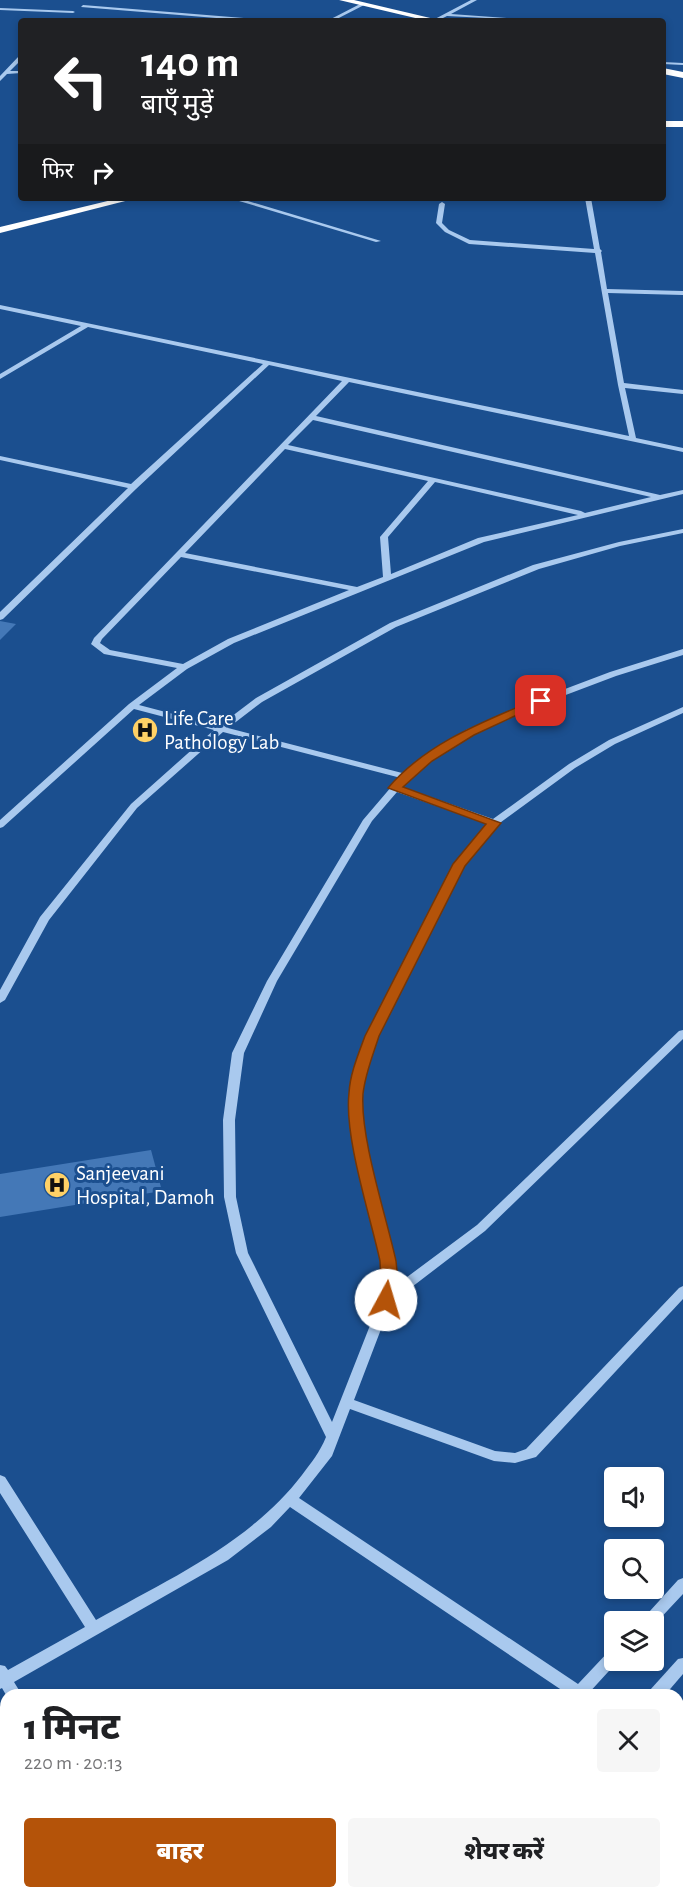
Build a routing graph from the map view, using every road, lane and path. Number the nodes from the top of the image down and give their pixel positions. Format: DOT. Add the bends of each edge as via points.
graph roads {
  1 [pos="99,0"];
  2 [pos="344,0"];
  3 [pos="475,0"];
  4 [pos="364,4"];
  5 [pos="82,6"];
  6 [pos="0,9"];
  7 [pos="73,12"];
  8 [pos="448,15"];
  9 [pos="62,18"];
  10 [pos="232,18"];
  11 [pos="335,18"];
  12 [pos="424,18"];
  13 [pos="442,18"];
  14 [pos="496,18"];
  15 [pos="18,60"];
  16 [pos="666,63"];
  17 [pos="683,64"];
  18 [pos="5,71"];
  19 [pos="666,72"];
  20 [pos="683,75"];
  21 [pos="0,79"];
  22 [pos="666,124"];
  23 [pos="683,124"];
  24 [pos="666,129"];
  25 [pos="683,129"];
  26 [pos="98,201"];
  27 [pos="120,201"];
  28 [pos="242,201"];
  29 [pos="589,201"];
  30 [pos="442,204"];
  31 [pos="0,225"];
  32 [pos="0,230"];
  33 [pos="378,241"];
  34 [pos="599,251"];
  35 [pos="606,291"];
  36 [pos="683,293"];
  37 [pos="0,307"];
  38 [pos="87,325"];
  39 [pos="268,363"];
  40 [pos="0,377"];
  41 [pos="346,381"];
  42 [pos="621,385"];
  43 [pos="683,392"];
  44 [pos="311,417"];
  45 [pos="633,439"];
  46 [pos="283,446"];
  47 [pos="683,450"];
  48 [pos="0,459"];
  49 [pos="433,480"];
  50 [pos="133,487"];
  51 [pos="683,492"];
  52 [pos="662,498"];
  53 [pos="587,514"];
  54 [pos="683,531"];
  55 [pos="179,554"];
  56 [pos="387,577"];
  57 [pos="355,590"];
  58 [pos="0,617"];
  59 [pos="683,652"];
  60 [pos="184,667"];
  61 [pos="132,706"];
  62 [pos="681,714"];
  63 [pos="221,729"];
  64 [pos="407,777"];
  65 [pos="395,788"];
  66 [pos="494,823"];
  67 [pos="0,825"];
  68 [pos="0,1000"];
  69 [pos="683,1033"];
  70 [pos="683,1291"];
  71 [pos="386,1300"];
  72 [pos="346,1402"];
  73 [pos="333,1437"];
  74 [pos="0,1481"];
  75 [pos="290,1499"];
  76 [pos="683,1584"];
  77 [pos="657,1611"];
  78 [pos="94,1629"];
  79 [pos="683,1664"];
  80 [pos="604,1667"];
  81 [pos="2,1677"];
  82 [pos="571,1689"];
  83 [pos="583,1689"];
  84 [pos="660,1689"];
  1 -- 5 [label="street"];
  2 -- 4 [label="highway"];
  3 -- 8 [label="street"];
  4 -- 11 [label="street"];
  4 -- 12 [label="highway"];
  5 -- 7 [label="street"];
  5 -- 10 [label="street"];
  6 -- 7 [label="street"];
  7 -- 9 [label="street"];
  8 -- 13 [label="street"];
  8 -- 14 [label="street"];
  15 -- 18 [label="street"];
  16 -- 17 [label="street"];
  18 -- 21 [label="street"];
  19 -- 20 [label="highway"];
  22 -- 23 [label="highway"];
  24 -- 25 [label="highway"];
  26 -- 31 [label="highway"];
  27 -- 32 [label="highway"];
  28 -- 33 [label="street"];
  29 -- 34 [label="street"];
  30 -- 34 [label="street" via="439,223 464,241"];
  34 -- 35 [label="street"];
  35 -- 36 [label="street"];
  35 -- 42 [label="street"];
  37 -- 38 [label="street"];
  38 -- 39 [label="street"];
  38 -- 40 [label="street"];
  39 -- 41 [label="street"];
  39 -- 50 [label="street"];
  41 -- 44 [label="street"];
  41 -- 45 [label="street"];
  42 -- 43 [label="street"];
  42 -- 45 [label="street"];
  44 -- 46 [label="street"];
  44 -- 52 [label="street"];
  45 -- 47 [label="street"];
  46 -- 49 [label="street"];
  46 -- 55 [label="street"];
  48 -- 50 [label="street"];
  49 -- 53 [label="street"];
  49 -- 56 [label="street" via="384,537"];
  50 -- 58 [label="street"];
  51 -- 52 [label="street"];
  52 -- 53 [label="street"];
  53 -- 56 [label="street" via="481,540"];
  54 -- 63 [label="street" via="536,567 393,625 259,700"];
  55 -- 57 [label="street"];
  55 -- 60 [label="street" via="95,644 107,652"];
  56 -- 57 [label="street"];
  57 -- 60 [label="street" via="231,641"];
  59 -- 64 [label="street" via="593,681 469,732"];
  60 -- 61 [label="street"];
  61 -- 63 [label="street"];
  61 -- 67 [label="street"];
  62 -- 66 [label="street" via="612,742 572,765"];
  63 -- 64 [label="street"];
  63 -- 68 [label="street" via="134,806 44,919"];
  64 -- 65 [label="street"];
  65 -- 66 [label="street"];
  65 -- 73 [label="street" via="368,820 272,981 238,1053 229,1120 230,1197 242,1253"];
  66 -- 71 [label="street" via="460,864 372,1036 362,1065 356,1094 357,1125 388,1261 390,1281"];
  69 -- 71 [label="street" via="481,1228"];
  70 -- 72 [label="street" via="531,1453 514,1458 494,1456"];
  71 -- 72 [label="street"];
  72 -- 73 [label="street"];
  73 -- 75 [label="street" via="327,1452"];
  74 -- 78 [label="street"];
  75 -- 78 [label="street" via="223,1556"];
  75 -- 82 [label="street"];
  76 -- 77 [label="street"];
  78 -- 81 [label="street"];
  79 -- 84 [label="street"];
  80 -- 83 [label="street"];
}
